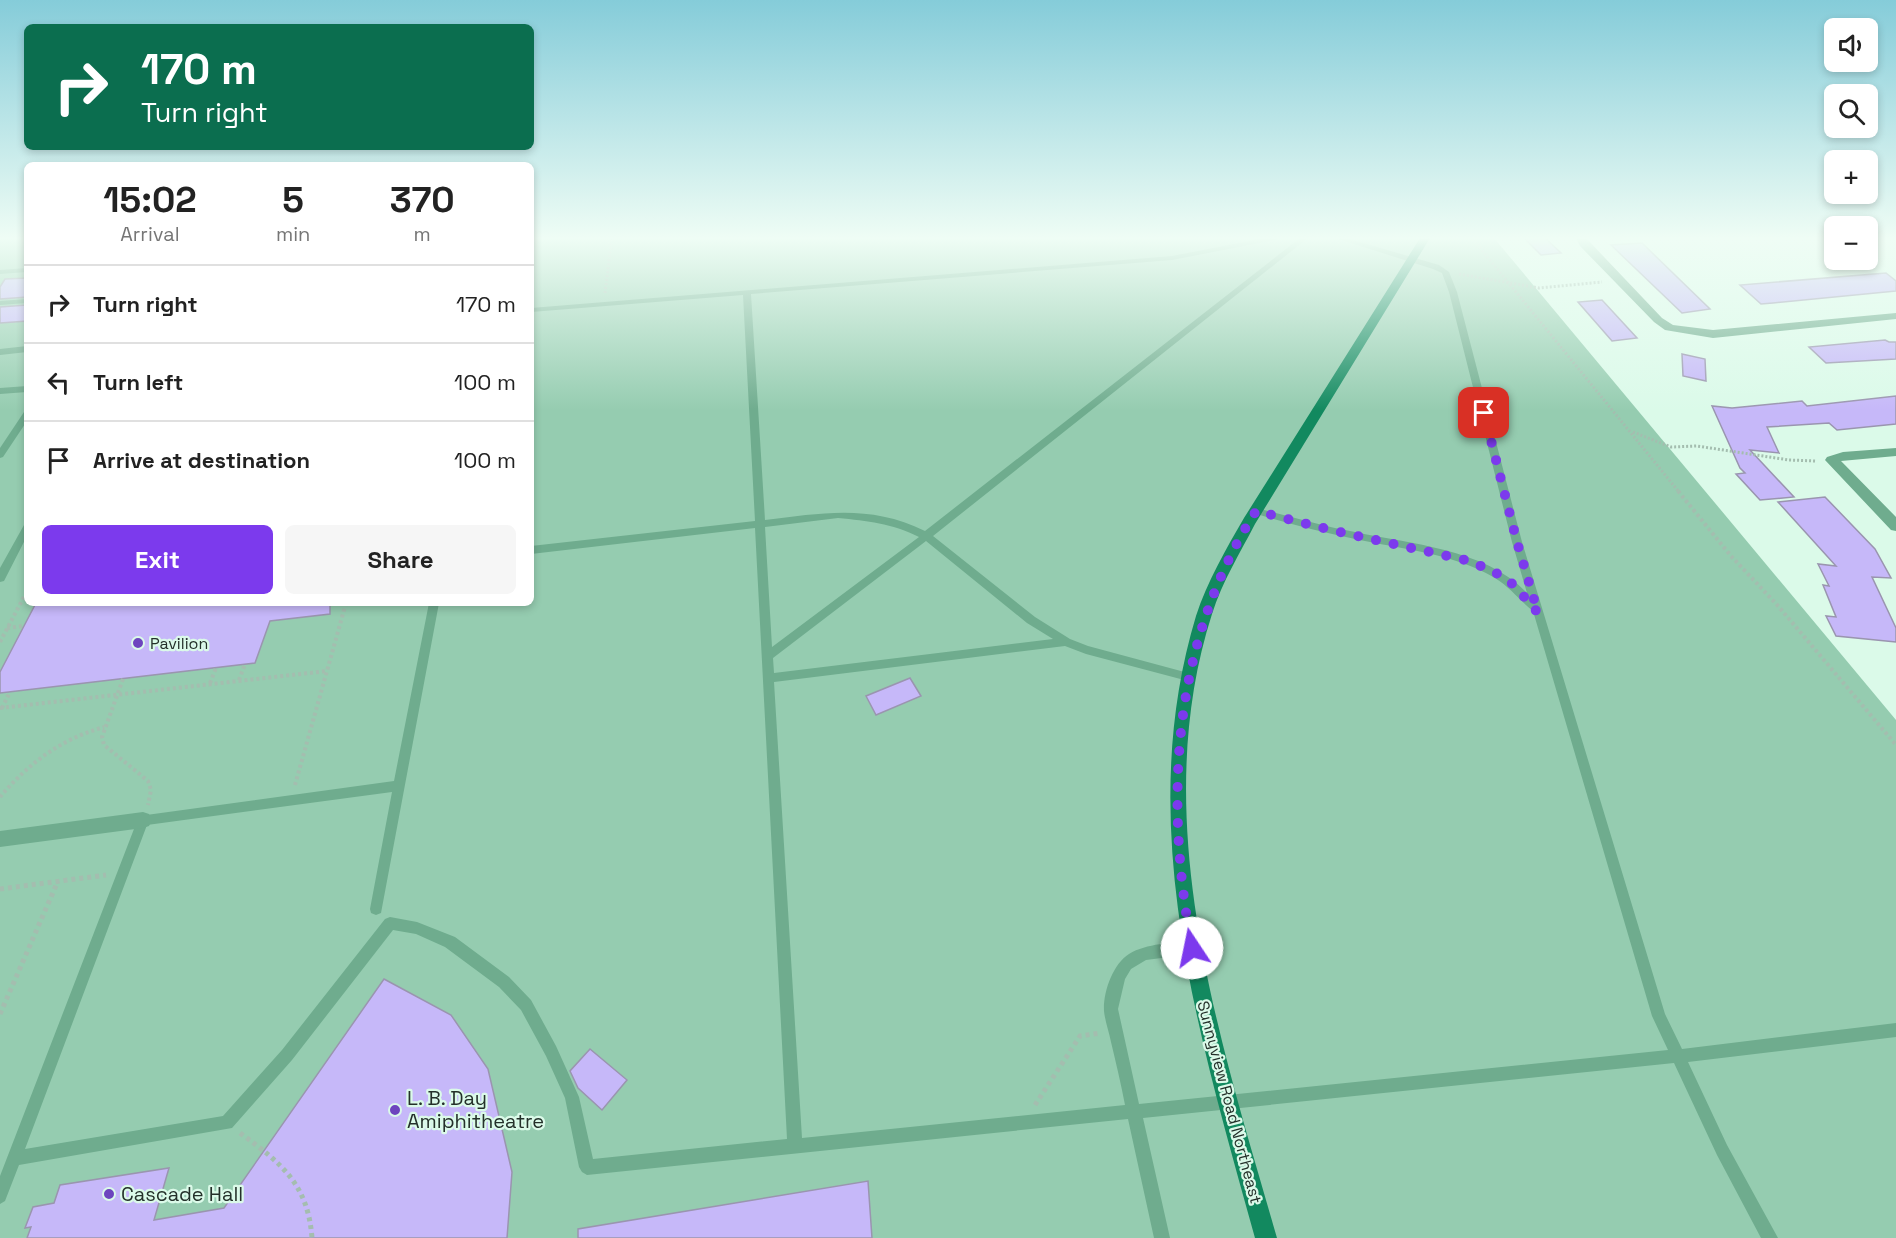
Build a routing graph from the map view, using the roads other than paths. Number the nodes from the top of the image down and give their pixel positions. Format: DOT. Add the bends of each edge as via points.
graph roads {
  1 [pos="712,296"];
  2 [pos="747,296"];
  3 [pos="1231,296"];
  4 [pos="1389,296"];
  5 [pos="1453,296"];
  6 [pos="1634,296"];
  7 [pos="24,301"];
  8 [pos="0,303"];
  9 [pos="534,310"];
  10 [pos="1896,316"];
  11 [pos="24,350"];
  12 [pos="0,352"];
  13 [pos="24,389"];
  14 [pos="0,391"];
  15 [pos="24,418"];
  16 [pos="1896,452"];
  17 [pos="0,454"];
  18 [pos="1256,511"];
  19 [pos="760,524"];
  20 [pos="1896,526"];
  21 [pos="24,533"];
  22 [pos="926,536"];
  23 [pos="534,550"];
  24 [pos="0,578"];
  25 [pos="433,606"];
  26 [pos="1538,613"];
  27 [pos="1066,642"];
  28 [pos="767,657"];
  29 [pos="1188,677"];
  30 [pos="768,678"];
  31 [pos="399,786"];
  32 [pos="143,820"];
  33 [pos="0,839"];
  34 [pos="376,909"];
  35 [pos="1192,948"];
  36 [pos="1896,1030"];
  37 [pos="1678,1056"];
  38 [pos="1228,1101"];
  39 [pos="1134,1112"];
  40 [pos="795,1147"];
  41 [pos="14,1158"];
  42 [pos="0,1196"];
  43 [pos="1162,1238"];
  44 [pos="1266,1238"];
  45 [pos="1770,1238"];
  1 -- 9 [label="lane"];
  2 -- 19 [label="lane"];
  3 -- 22 [label="lane"];
  4 -- 18 [label="main road, Sunnyview Road Northeast"];
  5 -- 26 [label="lane"];
  6 -- 10 [label="street" via="1669,328 1698,334"];
  7 -- 8 [label="lane"];
  11 -- 12 [label="lane"];
  13 -- 14 [label="lane"];
  15 -- 17 [label="lane"];
  16 -- 20 [label="street" via="1832,460"];
  18 -- 26 [label="lane" via="1470,561 1514,585"];
  18 -- 29 [label="main road, Sunnyview Road Northeast" via="1213,594"];
  19 -- 22 [label="lane" via="857,516 902,525"];
  19 -- 23 [label="lane"];
  19 -- 28 [label="lane"];
  21 -- 24 [label="lane"];
  22 -- 27 [label="lane" via="1031,620"];
  22 -- 28 [label="lane"];
  25 -- 31 [label="lane"];
  26 -- 37 [label="lane" via="1639,955 1659,1017"];
  27 -- 29 [label="lane"];
  27 -- 30 [label="lane"];
  28 -- 30 [label="lane"];
  29 -- 35 [label="main road, Sunnyview Road Northeast" via="1179,750 1180,863"];
  30 -- 40 [label="lane"];
  31 -- 32 [label="lane"];
  31 -- 34 [label="lane"];
  32 -- 33 [label="street"];
  32 -- 41 [label="lane"];
  35 -- 38 [label="main road, Sunnyview Road Northeast"];
  35 -- 39 [label="lane" via="1135,956 1121,968 1113,988 1111,1009"];
  36 -- 37 [label="lane"];
  37 -- 38 [label="lane"];
  37 -- 45 [label="lane" via="1722,1150"];
  38 -- 39 [label="lane"];
  38 -- 44 [label="main road, Sunnyview Road Northeast"];
  39 -- 40 [label="lane"];
  39 -- 43 [label="lane"];
  40 -- 41 [label="lane" via="586,1167 572,1098 526,1005 504,982 450,942 417,928 390,923 287,1055 227,1123"];
  41 -- 42 [label="lane"];
}
